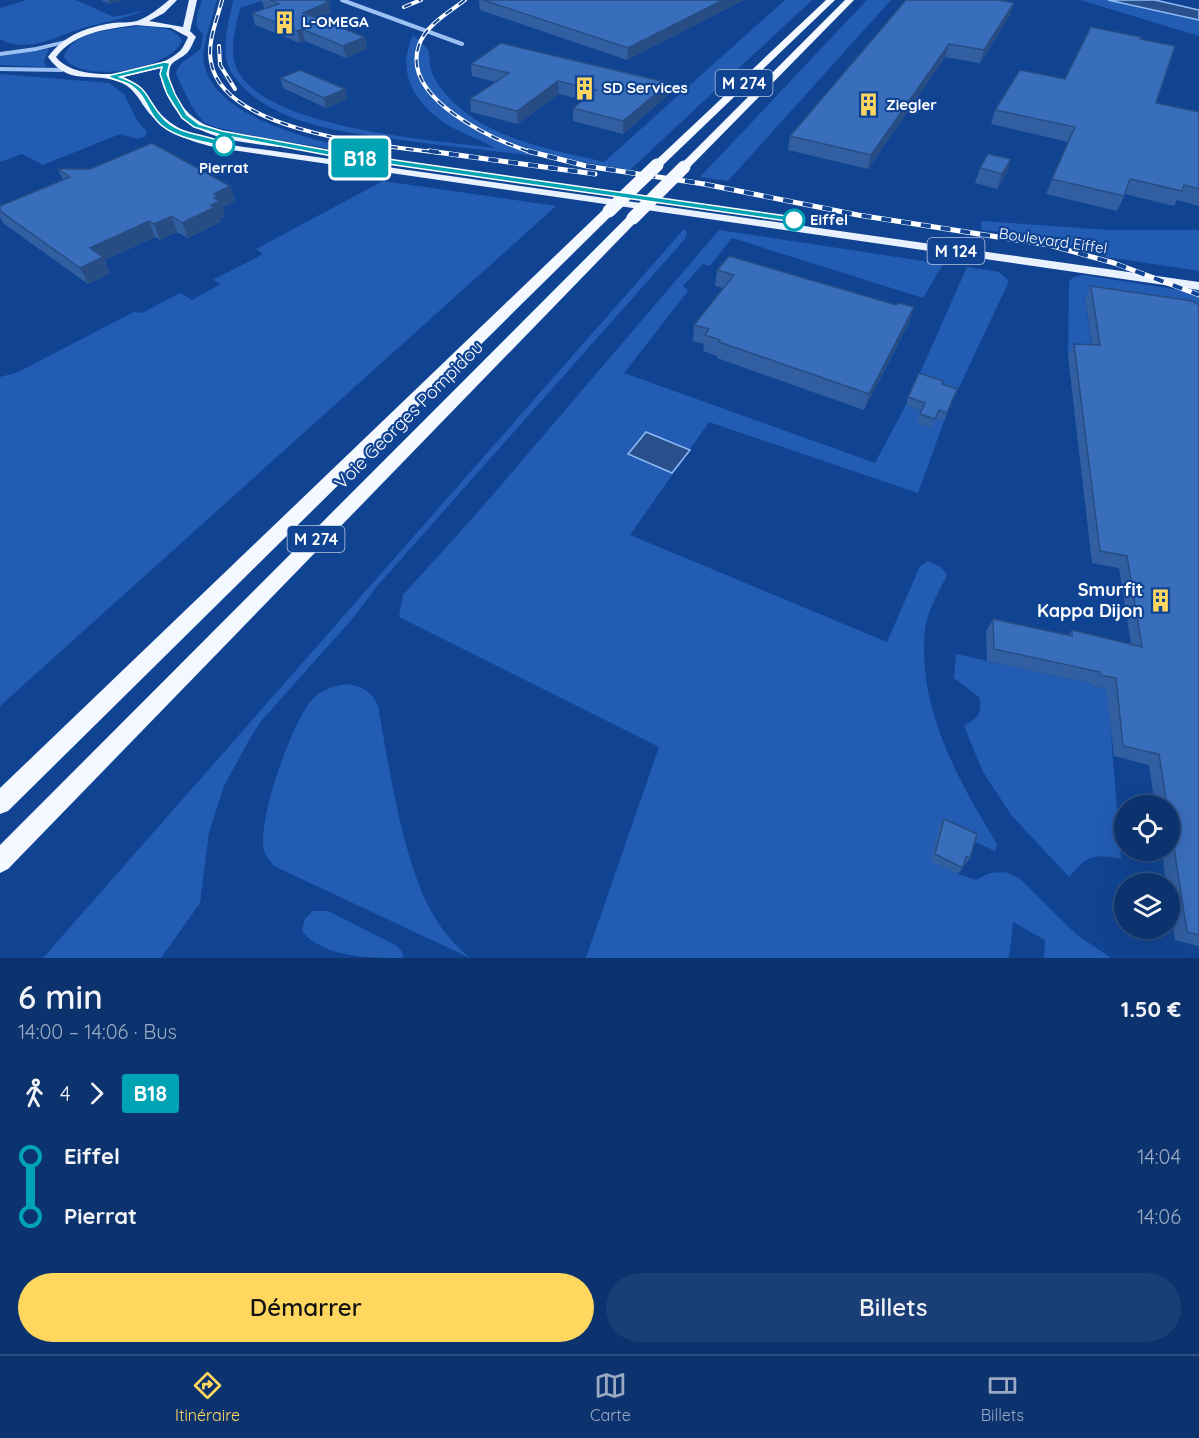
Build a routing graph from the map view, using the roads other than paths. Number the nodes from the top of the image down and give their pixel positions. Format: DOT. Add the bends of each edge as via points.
graph roads {
  1 [pos="173,0"];
  2 [pos="194,0"];
  3 [pos="342,0"];
  4 [pos="831,0"];
  5 [pos="850,0"];
  6 [pos="136,23"];
  7 [pos="186,30"];
  8 [pos="66,42"];
  9 [pos="462,44"];
  10 [pos="0,54"];
  11 [pos="167,63"];
  12 [pos="0,69"];
  13 [pos="62,70"];
  14 [pos="111,76"];
  15 [pos="1199,277"];
  16 [pos="1199,286"];
  17 [pos="0,803"];
  18 [pos="0,861"];
  1 -- 6 [label="main road" via="161,11"];
  2 -- 7 [label="main road"];
  3 -- 9 [label="street"];
  4 -- 17 [label="highway, Voie Georges Pompidou / M 274, bridge"];
  5 -- 18 [label="highway, Voie Georges Pompidou / M 274, bridge"];
  6 -- 7 [label="main road" via="165,24"];
  6 -- 8 [label="main road" via="98,29"];
  7 -- 11 [label="main road" via="192,37 191,46"];
  8 -- 10 [label="street"];
  8 -- 13 [label="main road" via="52,57"];
  11 -- 14 [label="main road"];
  11 -- 15 [label="main road, Boulevard Eiffel / M 124" via="164,74 185,117 221,133 332,154"];
  12 -- 13 [label="street"];
  13 -- 14 [label="main road"];
  14 -- 16 [label="main road, Boulevard Eiffel / M 124" via="142,91 160,120 206,141 281,155"];
}
